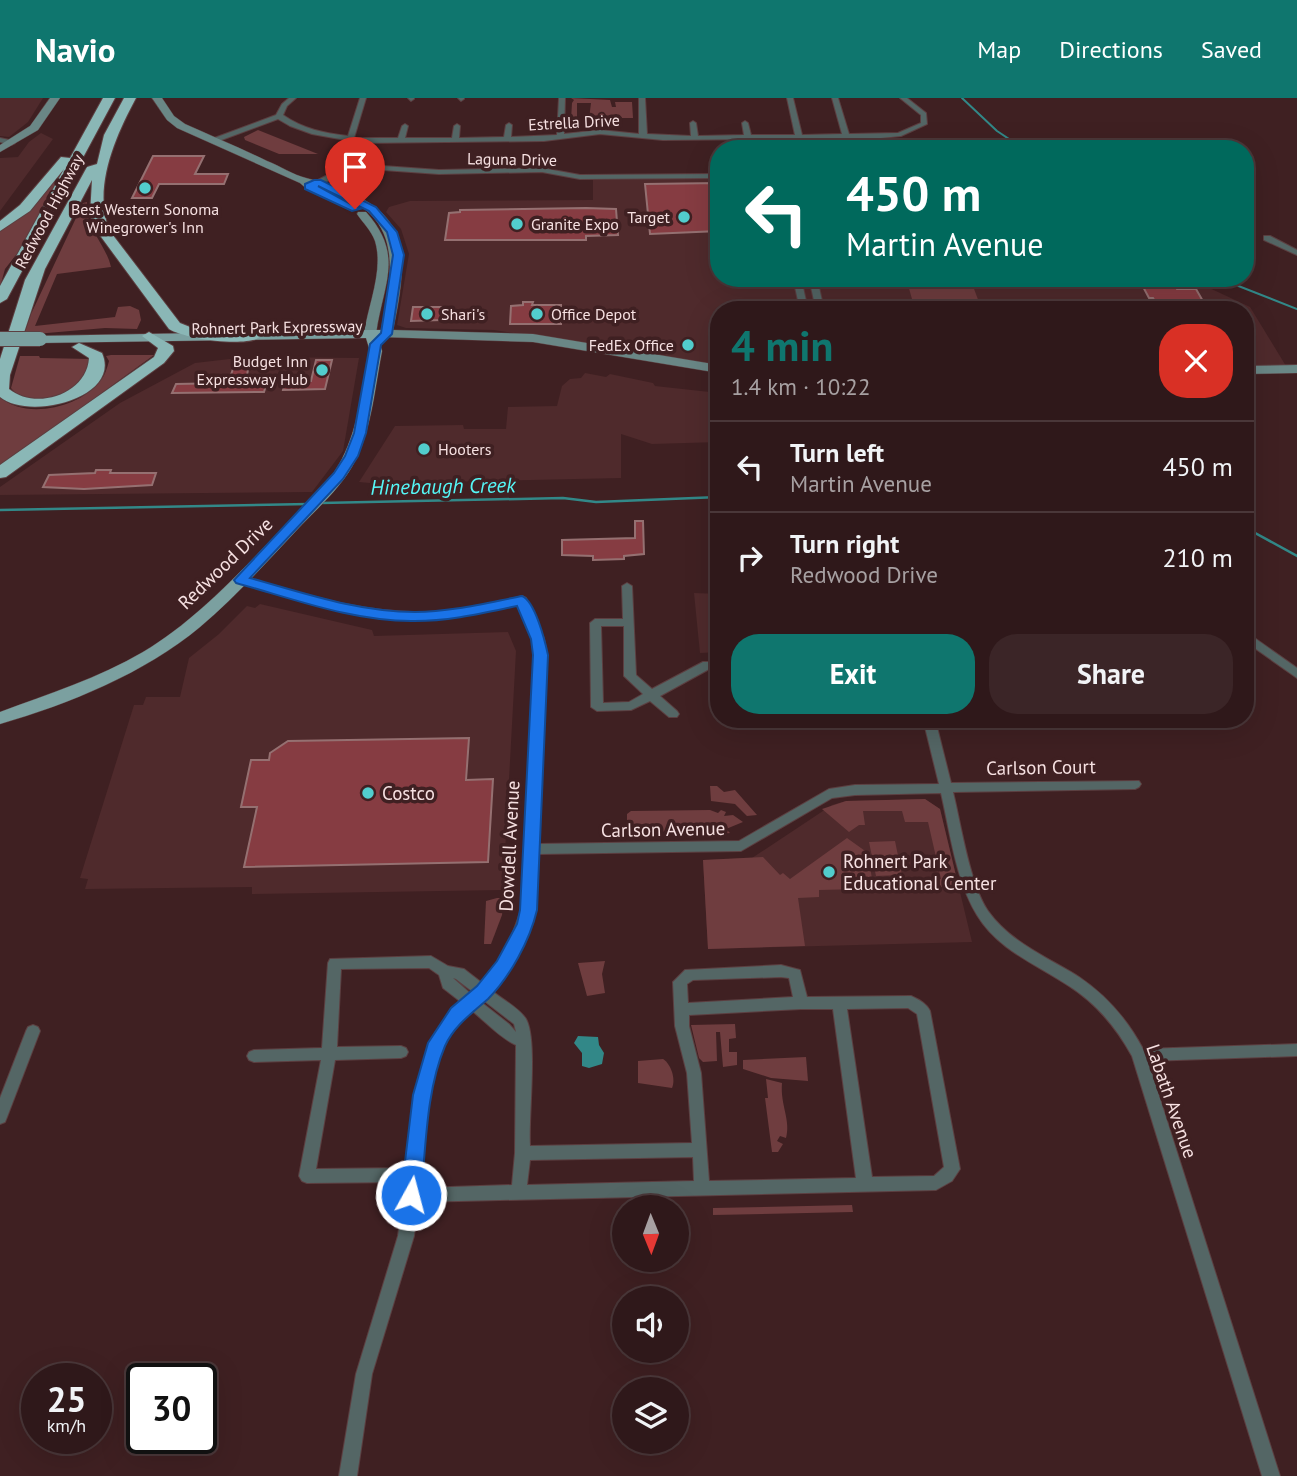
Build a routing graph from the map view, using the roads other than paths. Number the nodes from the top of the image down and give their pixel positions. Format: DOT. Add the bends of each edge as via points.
graph roads {
  1 [pos="55,98"];
  2 [pos="109,98"];
  3 [pos="130,98"];
  4 [pos="157,98"];
  5 [pos="293,98"];
  6 [pos="363,98"];
  7 [pos="562,98"];
  8 [pos="642,98"];
  9 [pos="790,98"];
  10 [pos="835,98"];
  11 [pos="902,98"];
  12 [pos="281,118"];
  13 [pos="97,120"];
  14 [pos="693,123"];
  15 [pos="745,123"];
  16 [pos="116,124"];
  17 [pos="509,125"];
  18 [pos="405,126"];
  19 [pos="457,126"];
  20 [pos="643,135"];
  21 [pos="846,136"];
  22 [pos="560,137"];
  23 [pos="748,137"];
  24 [pos="799,137"];
  25 [pos="695,138"];
  26 [pos="507,139"];
  27 [pos="350,140"];
  28 [pos="401,140"];
  29 [pos="455,140"];
  30 [pos="216,141"];
  31 [pos="3,145"];
  32 [pos="710,176"];
  33 [pos="310,183"];
  34 [pos="0,227"];
  35 [pos="1267,238"];
  36 [pos="1297,253"];
  37 [pos="38,269"];
  38 [pos="0,299"];
  39 [pos="254,335"];
  40 [pos="149,336"];
  41 [pos="377,337"];
  42 [pos="0,340"];
  43 [pos="38,343"];
  44 [pos="166,346"];
  45 [pos="79,347"];
  46 [pos="0,349"];
  47 [pos="602,355"];
  48 [pos="710,368"];
  49 [pos="1297,369"];
  50 [pos="1254,371"];
  51 [pos="1288,376"];
  52 [pos="710,378"];
  53 [pos="1254,379"];
  54 [pos="0,473"];
  55 [pos="241,580"];
  56 [pos="627,586"];
  57 [pos="629,622"];
  58 [pos="1254,642"];
  59 [pos="707,665"];
  60 [pos="1297,674"];
  61 [pos="651,695"];
  62 [pos="673,714"];
  63 [pos="0,718"];
  64 [pos="931,728"];
  65 [pos="1135,784"];
  66 [pos="947,789"];
  67 [pos="532,849"];
  68 [pos="445,972"];
  69 [pos="484,991"];
  70 [pos="471,1002"];
  71 [pos="801,1003"];
  72 [pos="839,1003"];
  73 [pos="681,1009"];
  74 [pos="33,1031"];
  75 [pos="522,1041"];
  76 [pos="1297,1051"];
  77 [pos="401,1052"];
  78 [pos="329,1054"];
  79 [pos="1139,1055"];
  80 [pos="254,1056"];
  81 [pos="0,1117"];
  82 [pos="700,1150"];
  83 [pos="523,1153"];
  84 [pos="413,1175"];
  85 [pos="865,1184"];
  86 [pos="702,1188"];
  87 [pos="519,1192"];
  88 [pos="411,1195"];
  89 [pos="348,1476"];
  90 [pos="1271,1476"];
  1 -- 31 [label="main road" via="40,122"];
  2 -- 13 [label="highway, Redwood Highway"];
  3 -- 16 [label="highway, Redwood Highway"];
  4 -- 30 [label="main road, Redwood Drive" via="170,118"];
  5 -- 12 [label="street" via="284,106"];
  6 -- 27 [label="street"];
  7 -- 22 [label="street"];
  8 -- 20 [label="street"];
  9 -- 24 [label="street"];
  10 -- 21 [label="street"];
  11 -- 21 [label="street, Estrella Drive" via="924,114 924,124 916,130 892,136"];
  12 -- 27 [label="street, Estrella Drive" via="314,133"];
  12 -- 30 [label="street"];
  13 -- 34 [label="highway" via="25,208"];
  13 -- 38 [label="highway, Redwood Highway"];
  14 -- 25 [label="street"];
  15 -- 23 [label="street"];
  16 -- 37 [label="highway, Redwood Highway"];
  16 -- 39 [label="highway" via="94,194 96,218 110,245 176,328"];
  17 -- 26 [label="street"];
  18 -- 28 [label="street"];
  19 -- 29 [label="street"];
  20 -- 22 [label="street, Estrella Drive" via="600,132"];
  20 -- 25 [label="street, Estrella Drive"];
  21 -- 24 [label="street, Estrella Drive"];
  22 -- 26 [label="street, Estrella Drive"];
  23 -- 24 [label="street, Estrella Drive"];
  23 -- 25 [label="street, Estrella Drive"];
  26 -- 29 [label="street, Estrella Drive"];
  27 -- 28 [label="street, Estrella Drive"];
  28 -- 29 [label="street, Estrella Drive"];
  30 -- 33 [label="main road, Redwood Drive"];
  32 -- 33 [label="street, Laguna Drive" via="580,177 542,170 439,172 369,167"];
  33 -- 41 [label="main road, Redwood Drive" via="372,209 392,232 398,263"];
  35 -- 36 [label="street"];
  37 -- 42 [label="highway, Redwood Highway"];
  37 -- 45 [label="highway" via="1,390 16,401 37,403 77,393 92,380 99,360"];
  39 -- 40 [label="main road, Rohnert Park Expressway"];
  39 -- 41 [label="main road, Rohnert Park Expressway"];
  40 -- 43 [label="main road, Rohnert Park Expressway"];
  40 -- 44 [label="highway"];
  41 -- 44 [label="main road, Rohnert Park Expressway"];
  41 -- 47 [label="main road, Rohnert Park Expressway"];
  41 -- 55 [label="main road, Redwood Drive" via="355,450 308,510"];
  42 -- 43 [label="main road, Rohnert Park Expressway, bridge"];
  43 -- 45 [label="main road, Rohnert Park Expressway"];
  43 -- 46 [label="main road, Rohnert Park Expressway"];
  44 -- 45 [label="main road, Rohnert Park Expressway"];
  44 -- 54 [label="highway" via="165,353 145,370"];
  47 -- 48 [label="main road, Rohnert Park Expressway"];
  47 -- 52 [label="main road, Rohnert Park Expressway"];
  49 -- 51 [label="main road"];
  50 -- 51 [label="main road"];
  51 -- 53 [label="main road"];
  55 -- 63 [label="main road, Redwood Drive" via="194,624 148,656 79,689"];
  55 -- 67 [label="street, Dowdell Avenue" via="340,608 415,617 465,613 522,600 541,655"];
  56 -- 57 [label="street"];
  57 -- 61 [label="street" via="630,676"];
  57 -- 61 [label="street" via="595,623 597,707 631,706"];
  58 -- 60 [label="street"];
  59 -- 61 [label="street"];
  61 -- 62 [label="street"];
  64 -- 66 [label="street, Labath Avenue"];
  65 -- 66 [label="street, Carlson Court"];
  66 -- 67 [label="street, Carlson Avenue" via="829,794 741,846"];
  66 -- 79 [label="street, Labath Avenue" via="971,892 980,912 1011,946 1093,995 1126,1032"];
  67 -- 69 [label="street, Dowdell Avenue" via="525,924 513,952"];
  68 -- 69 [label="street" via="459,973"];
  68 -- 70 [label="street" via="448,985"];
  68 -- 78 [label="street" via="431,962 335,963"];
  69 -- 70 [label="street, Dowdell Avenue"];
  69 -- 75 [label="street" via="519,1020 524,1029"];
  70 -- 75 [label="street"];
  70 -- 84 [label="street, Dowdell Avenue" via="447,1028 432,1057"];
  71 -- 72 [label="street"];
  71 -- 73 [label="street"];
  71 -- 73 [label="street" via="795,974 690,974 680,982"];
  72 -- 85 [label="street"];
  72 -- 85 [label="street" via="911,1002 923,1011 952,1169 936,1182"];
  73 -- 82 [label="street" via="694,1073"];
  74 -- 81 [label="street"];
  75 -- 83 [label="street" via="526,1066"];
  76 -- 79 [label="street"];
  77 -- 78 [label="street"];
  78 -- 80 [label="street"];
  78 -- 84 [label="street" via="307,1176"];
  79 -- 90 [label="street, Labath Avenue"];
  82 -- 83 [label="street"];
  82 -- 86 [label="street"];
  83 -- 87 [label="street"];
  84 -- 88 [label="street, Dowdell Avenue"];
  85 -- 86 [label="street"];
  86 -- 87 [label="street"];
  87 -- 88 [label="street"];
  88 -- 89 [label="street, Dowdell Avenue" via="400,1261 358,1402"];
}
